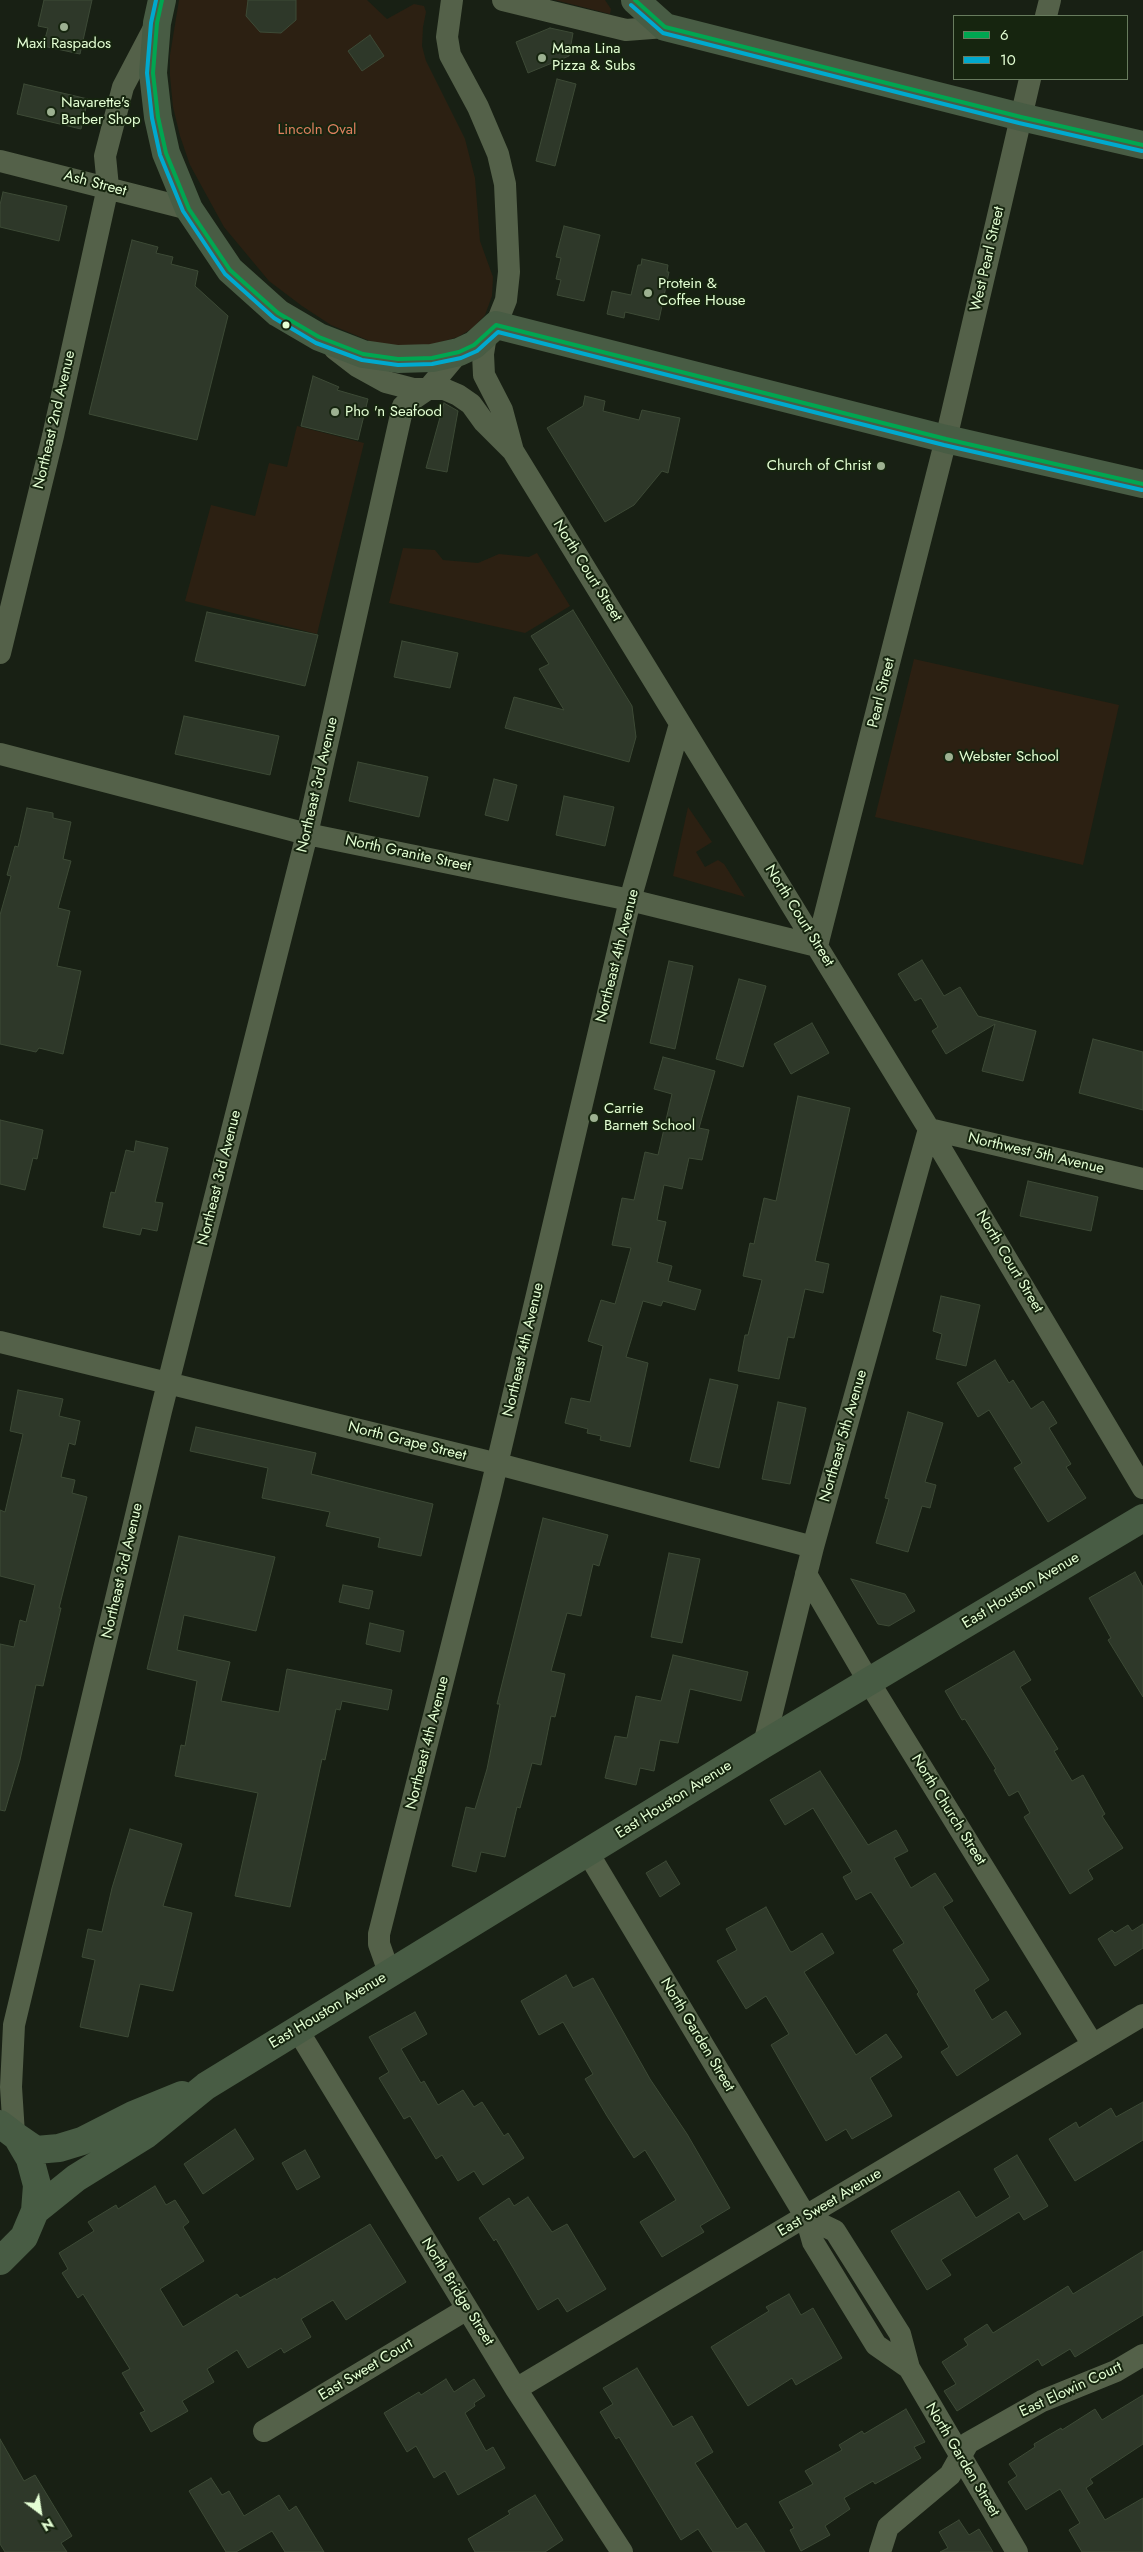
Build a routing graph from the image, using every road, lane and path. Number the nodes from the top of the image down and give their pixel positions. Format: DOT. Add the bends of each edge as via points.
graph roads {
  1 [pos="452,0"];
  2 [pos="504,0"];
  3 [pos="635,0"];
  4 [pos="1050,0"];
  5 [pos="160,11"];
  6 [pos="1046,15"];
  7 [pos="665,27"];
  8 [pos="1030,80"];
  9 [pos="1021,117"];
  10 [pos="1143,145"];
  11 [pos="0,160"];
  12 [pos="108,187"];
  13 [pos="189,209"];
  14 [pos="491,330"];
  15 [pos="319,337"];
  16 [pos="459,352"];
  17 [pos="386,382"];
  18 [pos="428,389"];
  19 [pos="403,406"];
  20 [pos="946,439"];
  21 [pos="513,451"];
  22 [pos="1143,484"];
  23 [pos="0,653"];
  24 [pos="680,724"];
  25 [pos="0,754"];
  26 [pos="307,834"];
  27 [pos="630,900"];
  28 [pos="817,946"];
  29 [pos="929,1129"];
  30 [pos="1143,1180"];
  31 [pos="0,1342"];
  32 [pos="168,1383"];
  33 [pos="498,1464"];
  34 [pos="1143,1488"];
  35 [pos="1143,1518"];
  36 [pos="813,1547"];
  37 [pos="806,1574"];
  38 [pos="869,1682"];
  39 [pos="764,1744"];
  40 [pos="588,1853"];
  41 [pos="390,1975"];
  42 [pos="1143,2015"];
  43 [pos="14,2025"];
  44 [pos="297,2029"];
  45 [pos="1093,2045"];
  46 [pos="0,2051"];
  47 [pos="206,2086"];
  48 [pos="10,2132"];
  49 [pos="35,2211"];
  50 [pos="806,2217"];
  51 [pos="0,2261"];
  52 [pos="467,2308"];
  53 [pos="1143,2355"];
  54 [pos="516,2389"];
  55 [pos="264,2431"];
  56 [pos="960,2458"];
  57 [pos="622,2552"];
  58 [pos="880,2552"];
  59 [pos="1017,2552"];
  1 -- 14 [label="street" via="447,38 450,55 478,107 498,154 505,184 510,272 506,300"];
  2 -- 7 [label="street" via="626,30"];
  3 -- 7 [label="main road"];
  4 -- 6 [label="street"];
  5 -- 12 [label="street, Northeast 2nd Avenue" via="123,87 105,156"];
  5 -- 13 [label="main road" via="153,73 158,117 166,153"];
  7 -- 9 [label="main road"];
  8 -- 9 [label="street, West Pearl Street"];
  9 -- 10 [label="main road"];
  9 -- 20 [label="street, West Pearl Street"];
  11 -- 12 [label="street, Ash Street"];
  12 -- 13 [label="street, Ash Street"];
  12 -- 23 [label="street, Northeast 2nd Avenue" via="53,436"];
  13 -- 15 [label="main road" via="230,270 278,313"];
  14 -- 16 [label="main road" via="474,345"];
  14 -- 20 [label="main road"];
  14 -- 21 [label="street, North Court Street" via="483,354 484,375 502,410"];
  15 -- 16 [label="main road" via="363,354 384,357 432,358"];
  15 -- 17 [label="street" via="357,366"];
  16 -- 18 [label="street"];
  17 -- 18 [label="street"];
  17 -- 19 [label="street"];
  18 -- 19 [label="street"];
  18 -- 21 [label="street" via="444,390 471,404"];
  19 -- 26 [label="street, Northeast 3rd Avenue"];
  20 -- 22 [label="main road"];
  20 -- 28 [label="street, Pearl Street"];
  21 -- 24 [label="street, North Court Street"];
  24 -- 27 [label="street, Northeast 4th Avenue"];
  24 -- 28 [label="street, North Court Street"];
  25 -- 26 [label="street, North Granite Street"];
  26 -- 27 [label="street, North Granite Street"];
  26 -- 32 [label="street, Northeast 3rd Avenue"];
  27 -- 28 [label="street, North Granite Street"];
  27 -- 33 [label="street, Northeast 4th Avenue"];
  28 -- 29 [label="street, North Court Street"];
  29 -- 30 [label="street, Northwest 5th Avenue"];
  29 -- 34 [label="street, North Court Street"];
  29 -- 36 [label="street, Northeast 5th Avenue"];
  31 -- 32 [label="street, North Grape Street"];
  32 -- 33 [label="street, North Grape Street"];
  32 -- 43 [label="street, Northeast 3rd Avenue"];
  33 -- 36 [label="street, North Grape Street"];
  33 -- 41 [label="street, Northeast 4th Avenue" via="379,1934 379,1944"];
  35 -- 38 [label="main road, East Houston Avenue"];
  36 -- 37 [label="street, Northeast 5th Avenue"];
  37 -- 38 [label="street, North Church Street"];
  37 -- 39 [label="street, Northeast 5th Avenue"];
  38 -- 39 [label="main road, East Houston Avenue"];
  38 -- 45 [label="street, North Church Street"];
  39 -- 40 [label="main road, East Houston Avenue"];
  40 -- 41 [label="main road, East Houston Avenue"];
  40 -- 50 [label="street, North Garden Street"];
  41 -- 44 [label="main road, East Houston Avenue"];
  42 -- 45 [label="street, East Sweet Avenue"];
  43 -- 46 [label="street, Northeast 3rd Avenue"];
  43 -- 48 [label="street, Northeast 3rd Avenue"];
  44 -- 47 [label="main road, East Houston Avenue"];
  44 -- 52 [label="street, North Bridge Street"];
  45 -- 50 [label="street, East Sweet Avenue"];
  47 -- 48 [label="main road, East Houston Avenue" via="59,2148 36,2150"];
  47 -- 49 [label="main road, East Houston Avenue" via="147,2134 76,2178"];
  48 -- 49 [label="main road" via="30,2160 37,2185"];
  49 -- 51 [label="main road" via="24,2237"];
  50 -- 54 [label="street, East Sweet Avenue"];
  50 -- 56 [label="street, North Garden Street" via="835,2231 900,2334 908,2368"];
  52 -- 54 [label="street, North Bridge Street"];
  52 -- 55 [label="street, East Sweet Court"];
  53 -- 56 [label="street, East Elowin Court" via="1116,2371 1034,2406 968,2443"];
  54 -- 57 [label="street, North Bridge Street"];
  56 -- 58 [label="street, East Elowin Court" via="950,2475 888,2527"];
  56 -- 59 [label="street, North Garden Street"];
}
